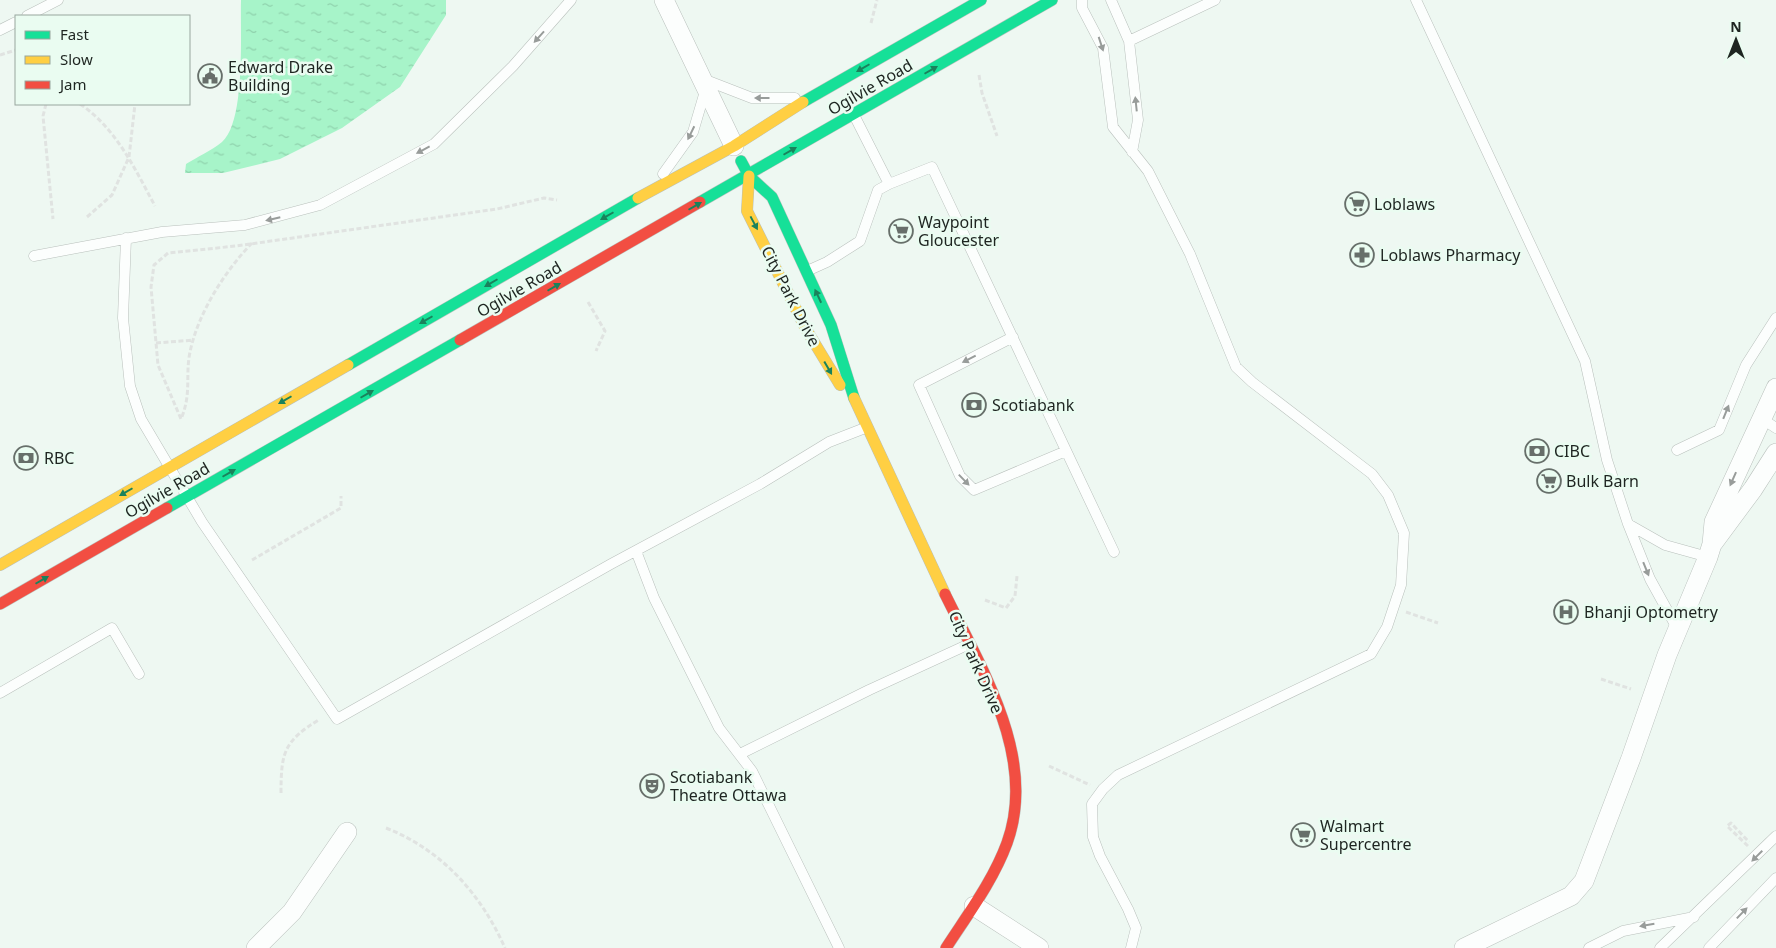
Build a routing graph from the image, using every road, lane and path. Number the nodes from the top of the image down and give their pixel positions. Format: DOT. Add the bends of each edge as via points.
graph roads {
  1 [pos="58,0"];
  2 [pos="572,0"];
  3 [pos="664,0"];
  4 [pos="877,0"];
  5 [pos="981,0"];
  6 [pos="1052,0"];
  7 [pos="1082,0"];
  8 [pos="1111,0"];
  9 [pos="1215,0"];
  10 [pos="1416,0"];
  11 [pos="29,15"];
  12 [pos="15,22"];
  13 [pos="872,23"];
  14 [pos="0,30"];
  15 [pos="1129,41"];
  16 [pos="15,50"];
  17 [pos="0,55"];
  18 [pos="979,75"];
  19 [pos="704,83"];
  20 [pos="811,98"];
  21 [pos="46,105"];
  22 [pos="82,105"];
  23 [pos="135,105"];
  24 [pos="854,114"];
  25 [pos="997,136"];
  26 [pos="734,146"];
  27 [pos="1132,152"];
  28 [pos="129,157"];
  29 [pos="748,176"];
  30 [pos="889,184"];
  31 [pos="650,192"];
  32 [pos="557,200"];
  33 [pos="155,206"];
  34 [pos="88,217"];
  35 [pos="53,219"];
  36 [pos="126,238"];
  37 [pos="252,243"];
  38 [pos="34,256"];
  39 [pos="807,272"];
  40 [pos="588,302"];
  41 [pos="1776,318"];
  42 [pos="1013,337"];
  43 [pos="194,340"];
  44 [pos="156,343"];
  45 [pos="596,351"];
  46 [pos="1776,388"];
  47 [pos="857,408"];
  48 [pos="1768,423"];
  49 [pos="866,427"];
  50 [pos="1677,450"];
  51 [pos="1066,451"];
  52 [pos="1776,453"];
  53 [pos="168,468"];
  54 [pos="341,496"];
  55 [pos="186,498"];
  56 [pos="1628,524"];
  57 [pos="636,550"];
  58 [pos="1710,550"];
  59 [pos="1114,552"];
  60 [pos="252,560"];
  61 [pos="0,565"];
  62 [pos="1017,576"];
  63 [pos="985,600"];
  64 [pos="0,604"];
  65 [pos="1405,612"];
  66 [pos="1438,623"];
  67 [pos="1677,628"];
  68 [pos="969,645"];
  69 [pos="139,674"];
  70 [pos="1601,679"];
  71 [pos="1631,688"];
  72 [pos="0,693"];
  73 [pos="320,720"];
  74 [pos="740,754"];
  75 [pos="1049,766"];
  76 [pos="1090,785"];
  77 [pos="281,793"];
  78 [pos="386,828"];
  79 [pos="347,832"];
  80 [pos="1776,836"];
  81 [pos="1743,838"];
  82 [pos="1748,844"];
  83 [pos="1776,878"];
  84 [pos="974,906"];
  85 [pos="1695,916"];
  86 [pos="256,948"];
  87 [pos="505,948"];
  88 [pos="839,948"];
  89 [pos="946,948"];
  90 [pos="1039,948"];
  91 [pos="1131,948"];
  92 [pos="1464,948"];
  93 [pos="1589,948"];
  94 [pos="1660,948"];
  95 [pos="1708,948"];
  1 -- 11 [label="lane"];
  2 -- 36 [label="lane, one-way" via="513,66 434,144 320,206 245,225"];
  3 -- 19 [label="street, City Park Drive"];
  4 -- 13 [label="path"];
  5 -- 20 [label="main road, Ogilvie Road, one-way"];
  24 -- 6 [label="main road, Ogilvie Road, one-way"];
  7 -- 27 [label="lane, one-way" via="1082,8 1103,48 1113,127"];
  8 -- 15 [label="lane"];
  9 -- 15 [label="lane"];
  10 -- 56 [label="lane" via="1585,361 1607,460"];
  12 -- 14 [label="lane"];
  27 -- 15 [label="lane, one-way" via="1138,120"];
  16 -- 17 [label="path"];
  18 -- 25 [label="path"];
  20 -- 19 [label="lane, one-way" via="752,98"];
  19 -- 26 [label="street, City Park Drive"];
  19 -- 31 [label="lane, one-way" via="693,132"];
  20 -- 26 [label="main road, Ogilvie Road"];
  21 -- 35 [label="path" via="43,116"];
  22 -- 28 [label="path" via="94,113"];
  23 -- 28 [label="path"];
  29 -- 24 [label="main road, Ogilvie Road, one-way"];
  24 -- 30 [label="lane"];
  26 -- 29 [label="main road, City Park Drive"];
  26 -- 31 [label="main road, Ogilvie Road"];
  27 -- 91 [label="lane" via="1148,171 1190,254 1236,367 1372,474 1388,495 1404,533 1401,585 1386,627 1370,654 1118,775 1092,804 1093,837 1136,928"];
  28 -- 33 [label="path"];
  28 -- 34 [label="path" via="112,195"];
  29 -- 39 [label="main road, City Park Drive" via="772,197"];
  29 -- 47 [label="main road, City Park Drive, one-way" via="748,212 806,329 834,378"];
  55 -- 29 [label="main road, Ogilvie Road, one-way"];
  30 -- 39 [label="lane" via="878,190 860,241"];
  30 -- 42 [label="lane" via="932,167"];
  31 -- 53 [label="main road, Ogilvie Road, one-way"];
  32 -- 37 [label="path" via="544,198 497,209"];
  36 -- 38 [label="lane"];
  36 -- 53 [label="lane" via="124,318 130,386 141,419"];
  37 -- 43 [label="path" via="233,263 210,300"];
  37 -- 44 [label="path" via="168,252 154,264 151,287"];
  47 -- 39 [label="main road, City Park Drive, one-way" via="832,325"];
  40 -- 45 [label="path" via="605,331"];
  50 -- 41 [label="lane, one-way" via="1720,430 1746,365"];
  42 -- 51 [label="lane"];
  42 -- 51 [label="lane, one-way" via="919,385 960,476 974,490"];
  43 -- 44 [label="path"];
  43 -- 44 [label="path" via="190,352 188,403 181,419 158,365"];
  46 -- 48 [label="street"];
  47 -- 49 [label="main road, City Park Drive"];
  48 -- 58 [label="street, one-way" via="1714,522"];
  49 -- 57 [label="lane" via="830,442 760,484"];
  49 -- 68 [label="main road, City Park Drive"];
  51 -- 59 [label="lane"];
  52 -- 58 [label="street"];
  53 -- 55 [label="lane"];
  53 -- 61 [label="main road, Ogilvie Road, one-way"];
  54 -- 60 [label="path" via="341,508"];
  55 -- 57 [label="lane" via="337,720"];
  64 -- 55 [label="main road, Ogilvie Road, one-way"];
  56 -- 58 [label="lane" via="1665,546"];
  56 -- 67 [label="lane, one-way" via="1650,579"];
  57 -- 74 [label="lane" via="654,598 719,728"];
  58 -- 67 [label="street"];
  62 -- 63 [label="path" via="1015,596 1006,608"];
  65 -- 66 [label="path"];
  67 -- 92 [label="street" via="1584,881 1572,896"];
  68 -- 74 [label="lane"];
  68 -- 84 [label="main road, City Park Drive" via="1003,722 1012,761 1016,801 1001,860"];
  69 -- 72 [label="lane" via="112,628"];
  70 -- 71 [label="path"];
  73 -- 77 [label="path" via="291,741 282,765"];
  74 -- 88 [label="lane" via="756,779"];
  75 -- 76 [label="path"];
  78 -- 87 [label="path" via="442,860 477,898 495,925"];
  79 -- 86 [label="street" via="292,912"];
  80 -- 85 [label="lane, one-way"];
  81 -- 81 [label="path" via="1727,826 1731,823"];
  81 -- 82 [label="path"];
  95 -- 83 [label="lane, one-way"];
  84 -- 89 [label="main road, City Park Drive"];
  84 -- 90 [label="street"];
  85 -- 93 [label="lane, one-way" via="1623,931"];
  85 -- 94 [label="lane"];
}
